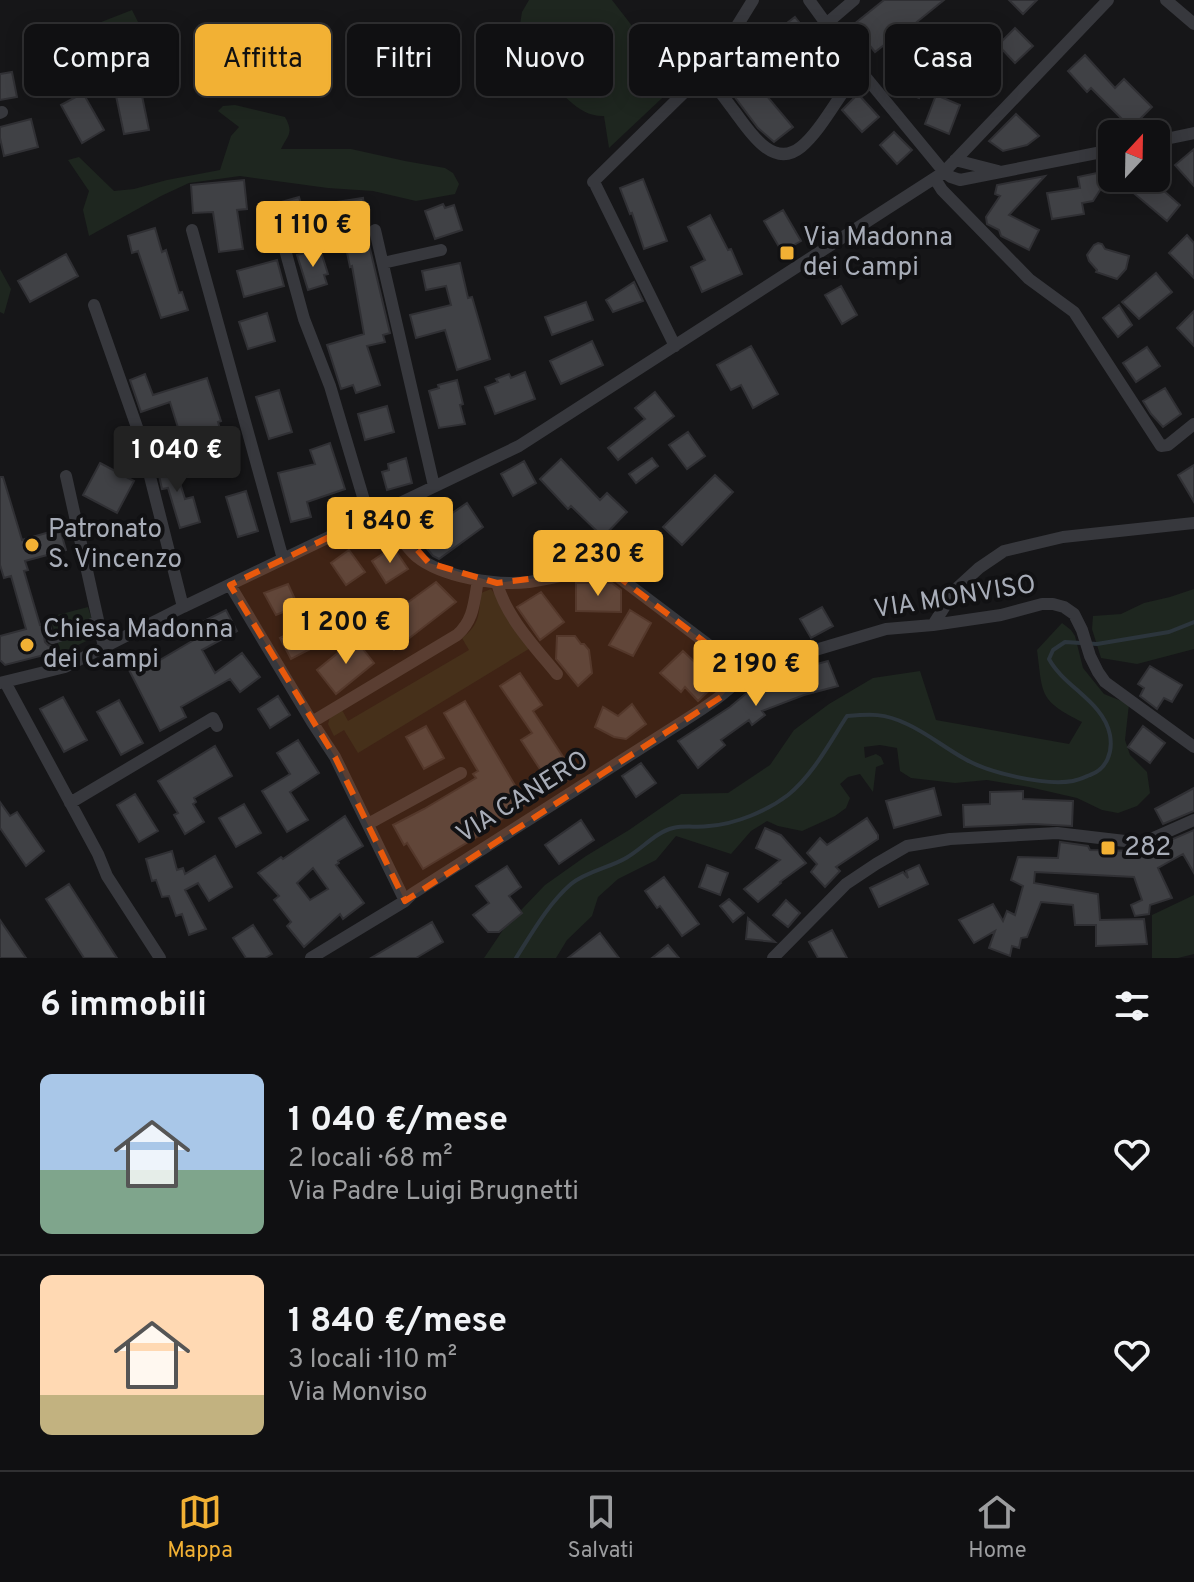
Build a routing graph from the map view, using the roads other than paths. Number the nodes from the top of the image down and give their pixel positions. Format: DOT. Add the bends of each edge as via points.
graph roads {
  1 [pos="753,0"];
  2 [pos="809,0"];
  3 [pos="854,0"];
  4 [pos="1108,0"];
  5 [pos="1166,0"];
  6 [pos="738,24"];
  7 [pos="826,24"];
  8 [pos="1194,24"];
  9 [pos="869,82"];
  10 [pos="681,96"];
  11 [pos="723,96"];
  12 [pos="840,96"];
  13 [pos="1194,133"];
  14 [pos="1170,138"];
  15 [pos="1098,153"];
  16 [pos="955,160"];
  17 [pos="1001,172"];
  18 [pos="939,176"];
  19 [pos="192,230"];
  20 [pos="375,230"];
  21 [pos="284,246"];
  22 [pos="441,250"];
  23 [pos="383,263"];
  24 [pos="94,305"];
  25 [pos="675,346"];
  26 [pos="1194,424"];
  27 [pos="66,476"];
  28 [pos="434,486"];
  29 [pos="383,511"];
  30 [pos="369,517"];
  31 [pos="1194,523"];
  32 [pos="283,559"];
  33 [pos="478,580"];
  34 [pos="497,583"];
  35 [pos="230,585"];
  36 [pos="183,607"];
  37 [pos="98,622"];
  38 [pos="933,625"];
  39 [pos="53,638"];
  40 [pos="104,647"];
  41 [pos="750,665"];
  42 [pos="557,674"];
  43 [pos="2,683"];
  44 [pos="312,722"];
  45 [pos="217,726"];
  46 [pos="1194,747"];
  47 [pos="461,773"];
  48 [pos="70,803"];
  49 [pos="1194,820"];
  50 [pos="368,824"];
  51 [pos="405,901"];
  52 [pos="160,958"];
  53 [pos="311,958"];
  54 [pos="773,958"];
  1 -- 6 [label="street"];
  2 -- 7 [label="street"];
  3 -- 7 [label="street"];
  4 -- 16 [label="street"];
  5 -- 8 [label="street"];
  9 -- 18 [label="street"];
  10 -- 25 [label="street" via="594,184"];
  11 -- 12 [label="street" via="758,142 785,155 799,150"];
  13 -- 14 [label="street"];
  15 -- 17 [label="street"];
  16 -- 17 [label="street"];
  16 -- 18 [label="street"];
  17 -- 18 [label="street" via="960,180"];
  18 -- 25 [label="street"];
  18 -- 26 [label="street" via="942,190 1029,279 1074,312 1161,446"];
  19 -- 32 [label="street"];
  20 -- 23 [label="street"];
  21 -- 30 [label="street"];
  22 -- 23 [label="street"];
  23 -- 28 [label="street"];
  24 -- 36 [label="street" via="139,433"];
  25 -- 28 [label="street" via="519,446"];
  27 -- 37 [label="street"];
  28 -- 29 [label="street"];
  29 -- 30 [label="street"];
  29 -- 33 [label="street" via="416,555"];
  30 -- 32 [label="street"];
  31 -- 38 [label="street" via="1063,537 1004,551 955,590"];
  32 -- 35 [label="street"];
  33 -- 34 [label="street"];
  33 -- 44 [label="street" via="472,618 457,635"];
  34 -- 41 [label="street" via="608,569 714,649"];
  34 -- 42 [label="street" via="501,598"];
  35 -- 36 [label="street"];
  35 -- 44 [label="street"];
  36 -- 40 [label="street"];
  37 -- 39 [label="street"];
  37 -- 40 [label="street"];
  38 -- 41 [label="street, VIA MONVISO" via="886,629"];
  38 -- 46 [label="street, VIA MONVISO" via="1042,604 1064,607 1074,614 1105,682"];
  40 -- 43 [label="street" via="65,667"];
  41 -- 51 [label="street, VIA CANERO" via="721,697"];
  43 -- 48 [label="street"];
  44 -- 50 [label="street"];
  45 -- 48 [label="street" via="213,718"];
  47 -- 50 [label="street"];
  48 -- 52 [label="street" via="107,876"];
  49 -- 54 [label="street" via="1142,843 1057,833 907,846 846,884"];
  50 -- 51 [label="street"];
  51 -- 53 [label="street, VIA CANERO"];
}
